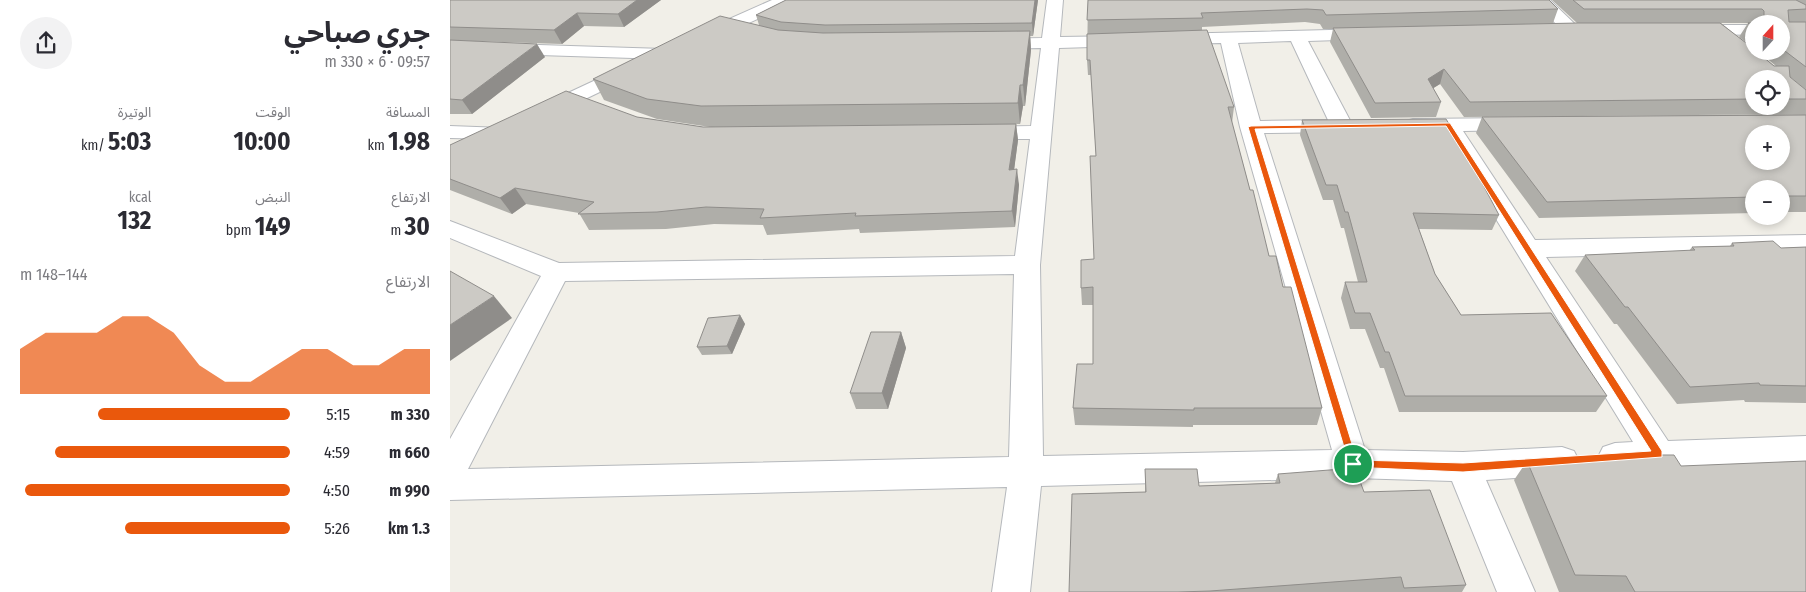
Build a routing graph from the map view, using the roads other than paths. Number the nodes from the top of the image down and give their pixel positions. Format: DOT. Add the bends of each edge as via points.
graph roads {
  1 [pos="786,0"];
  2 [pos="1055,0"];
  3 [pos="1541,0"];
  4 [pos="725,27"];
  5 [pos="1572,30"];
  6 [pos="1591,30"];
  7 [pos="1698,30"];
  8 [pos="1717,30"];
  9 [pos="1745,30"];
  10 [pos="1522,31"];
  11 [pos="751,34"];
  12 [pos="1385,34"];
  13 [pos="1297,36"];
  14 [pos="1228,37"];
  15 [pos="1139,40"];
  16 [pos="1159,40"];
  17 [pos="1050,43"];
  18 [pos="973,44"];
  19 [pos="450,47"];
  20 [pos="678,48"];
  21 [pos="1740,48"];
  22 [pos="574,97"];
  23 [pos="601,107"];
  24 [pos="530,117"];
  25 [pos="1448,124"];
  26 [pos="1537,124"];
  27 [pos="1390,125"];
  28 [pos="1251,127"];
  29 [pos="504,129"];
  30 [pos="1042,132"];
  31 [pos="964,133"];
  32 [pos="454,141"];
  33 [pos="450,229"];
  34 [pos="1806,242"];
  35 [pos="1528,249"];
  36 [pos="1027,265"];
  37 [pos="556,272"];
  38 [pos="1806,450"];
  39 [pos="1658,454"];
  40 [pos="1353,464"];
  41 [pos="1463,467"];
  42 [pos="450,471"];
  43 [pos="1026,471"];
  44 [pos="450,485"];
  45 [pos="1011,592"];
  46 [pos="1516,592"];
  1 -- 4 [label="street"];
  2 -- 17 [label="street"];
  3 -- 5 [label="street"];
  4 -- 11 [label="street"];
  4 -- 20 [label="street"];
  5 -- 6 [label="street"];
  5 -- 10 [label="street"];
  7 -- 8 [label="street"];
  8 -- 9 [label="street"];
  8 -- 21 [label="street"];
  12 -- 13 [label="street"];
  13 -- 14 [label="street"];
  13 -- 28 [label="street" via="1352,126"];
  14 -- 16 [label="street"];
  14 -- 28 [label="street"];
  15 -- 17 [label="street"];
  17 -- 18 [label="street"];
  17 -- 30 [label="street"];
  19 -- 20 [label="street"];
  20 -- 22 [label="street"];
  22 -- 23 [label="street"];
  22 -- 24 [label="street"];
  25 -- 26 [label="street"];
  25 -- 27 [label="street"];
  25 -- 35 [label="street"];
  28 -- 40 [label="street"];
  29 -- 32 [label="street"];
  30 -- 31 [label="street"];
  30 -- 36 [label="street"];
  33 -- 37 [label="street"];
  34 -- 35 [label="street"];
  35 -- 39 [label="street"];
  36 -- 37 [label="street"];
  36 -- 43 [label="street"];
  37 -- 42 [label="street"];
  38 -- 39 [label="street"];
  39 -- 41 [label="street"];
  40 -- 41 [label="street"];
  40 -- 43 [label="street"];
  41 -- 46 [label="street"];
  43 -- 44 [label="street"];
  43 -- 45 [label="street"];
}
